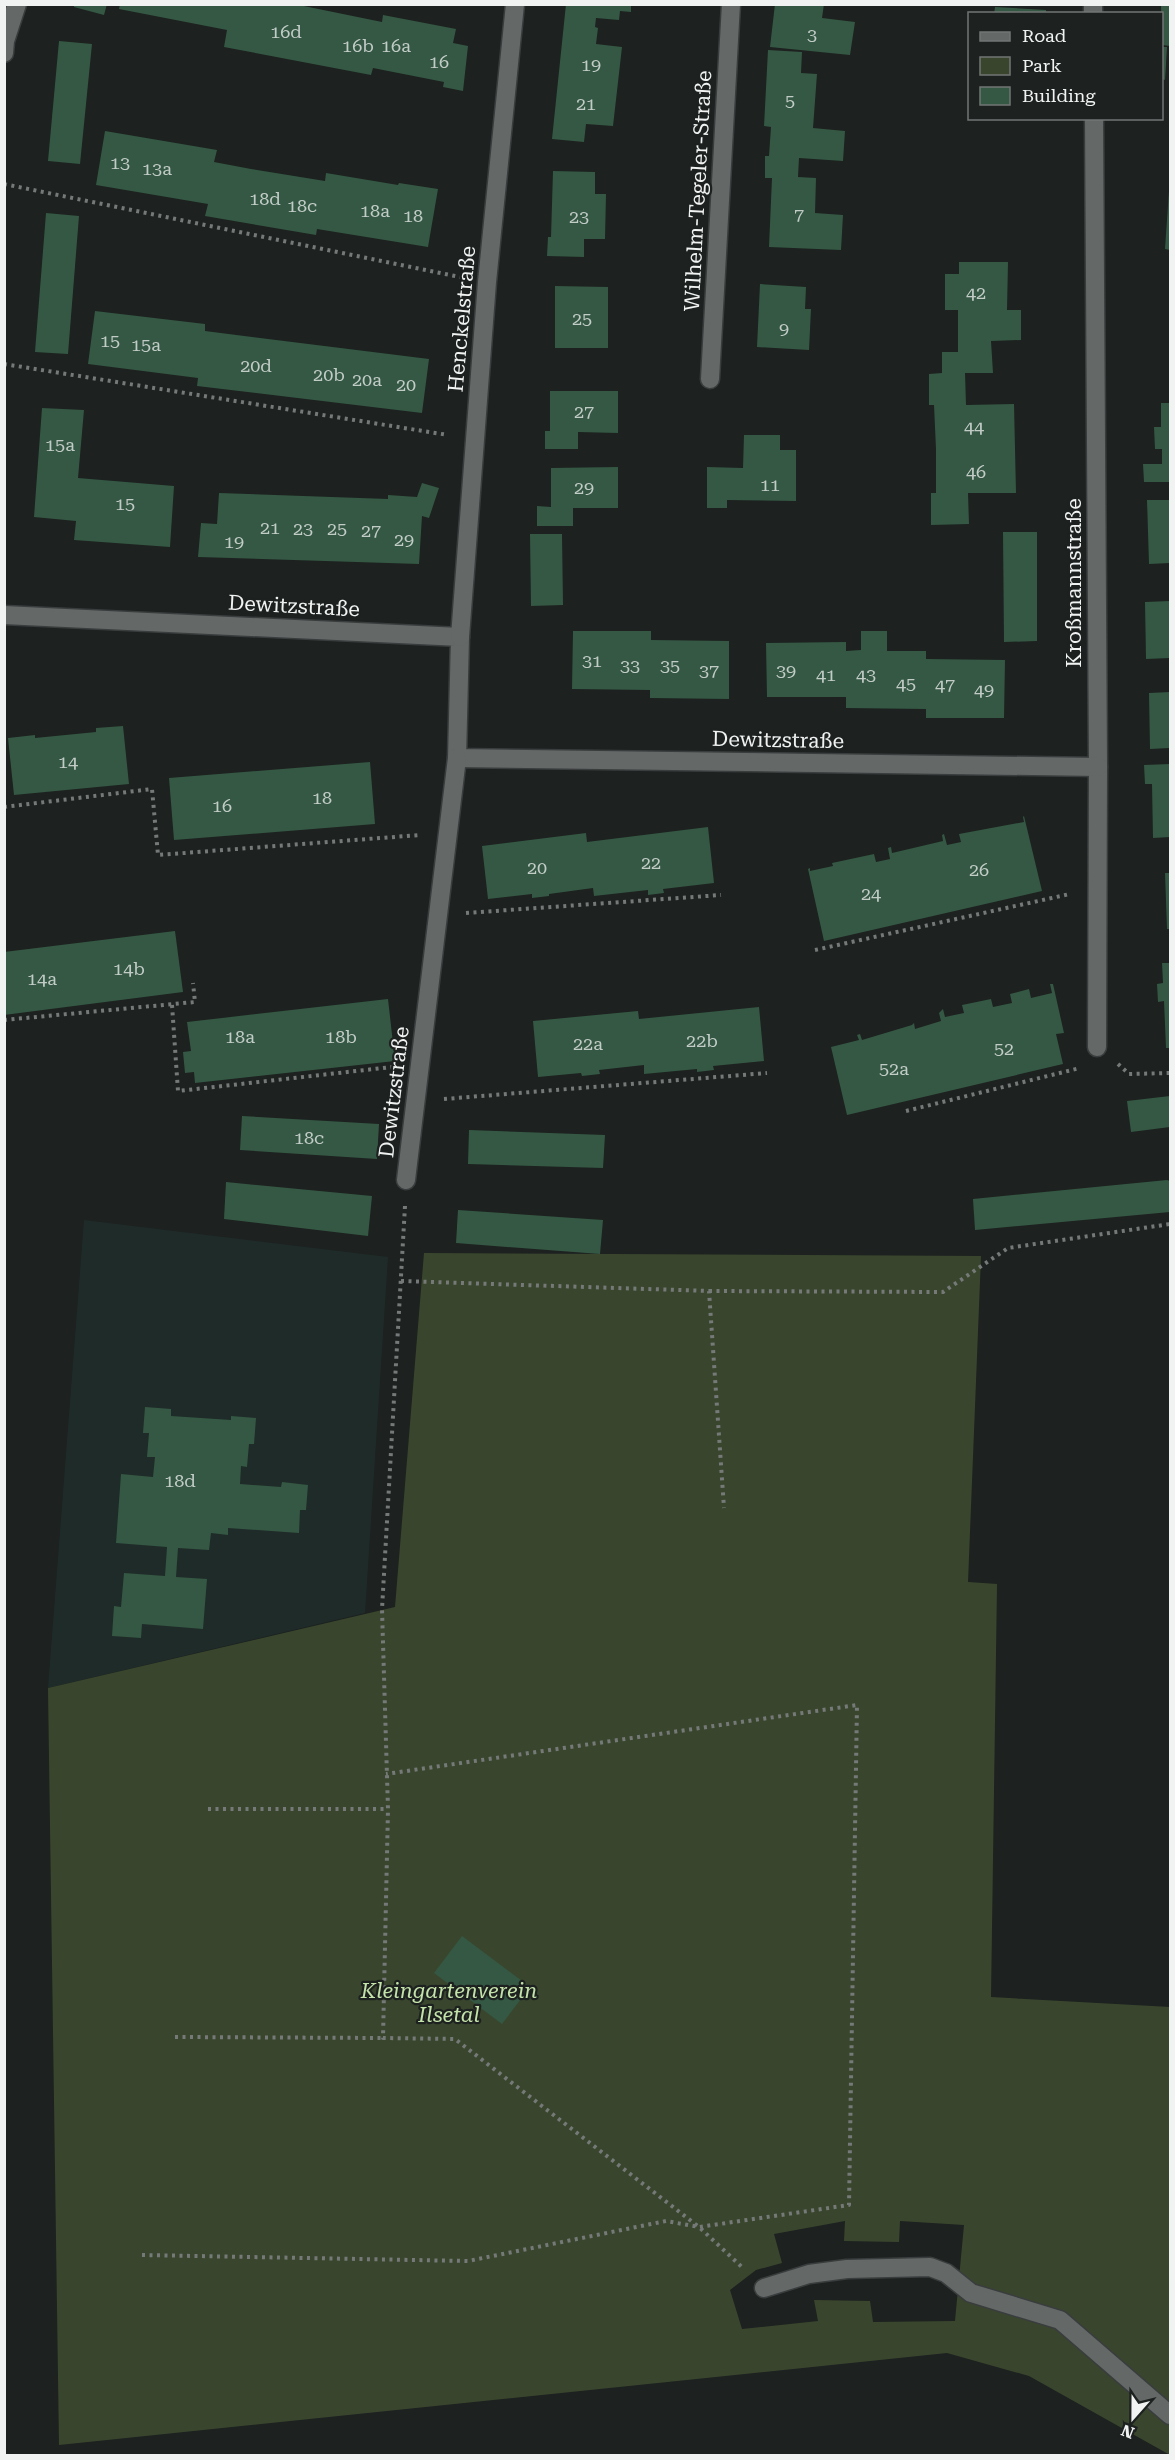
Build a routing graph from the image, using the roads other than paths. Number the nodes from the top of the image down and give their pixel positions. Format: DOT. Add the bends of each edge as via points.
graph roads {
  1 [pos="18,4"];
  2 [pos="514,4"];
  3 [pos="731,4"];
  4 [pos="4,53"];
  5 [pos="1094,120"];
  6 [pos="710,379"];
  7 [pos="4,615"];
  8 [pos="460,637"];
  9 [pos="457,759"];
  10 [pos="1098,767"];
  11 [pos="1097,1047"];
  12 [pos="406,1180"];
  13 [pos="764,2288"];
  14 [pos="1170,2415"];
  1 -- 4 [label="street"];
  2 -- 8 [label="street, Henckelstraße" via="487,282"];
  3 -- 6 [label="street, Wilhelm-Tegeler-Straße"];
  5 -- 10 [label="street, Kroßmannstraße"];
  7 -- 8 [label="street, Dewitzstraße"];
  8 -- 9 [label="street, Dewitzstraße"];
  9 -- 10 [label="street, Dewitzstraße"];
  9 -- 12 [label="street, Dewitzstraße"];
  10 -- 11 [label="street, Kroßmannstraße"];
  13 -- 14 [label="street" via="809,2274 847,2269 930,2267 946,2273 971,2293 1060,2319"];
}
